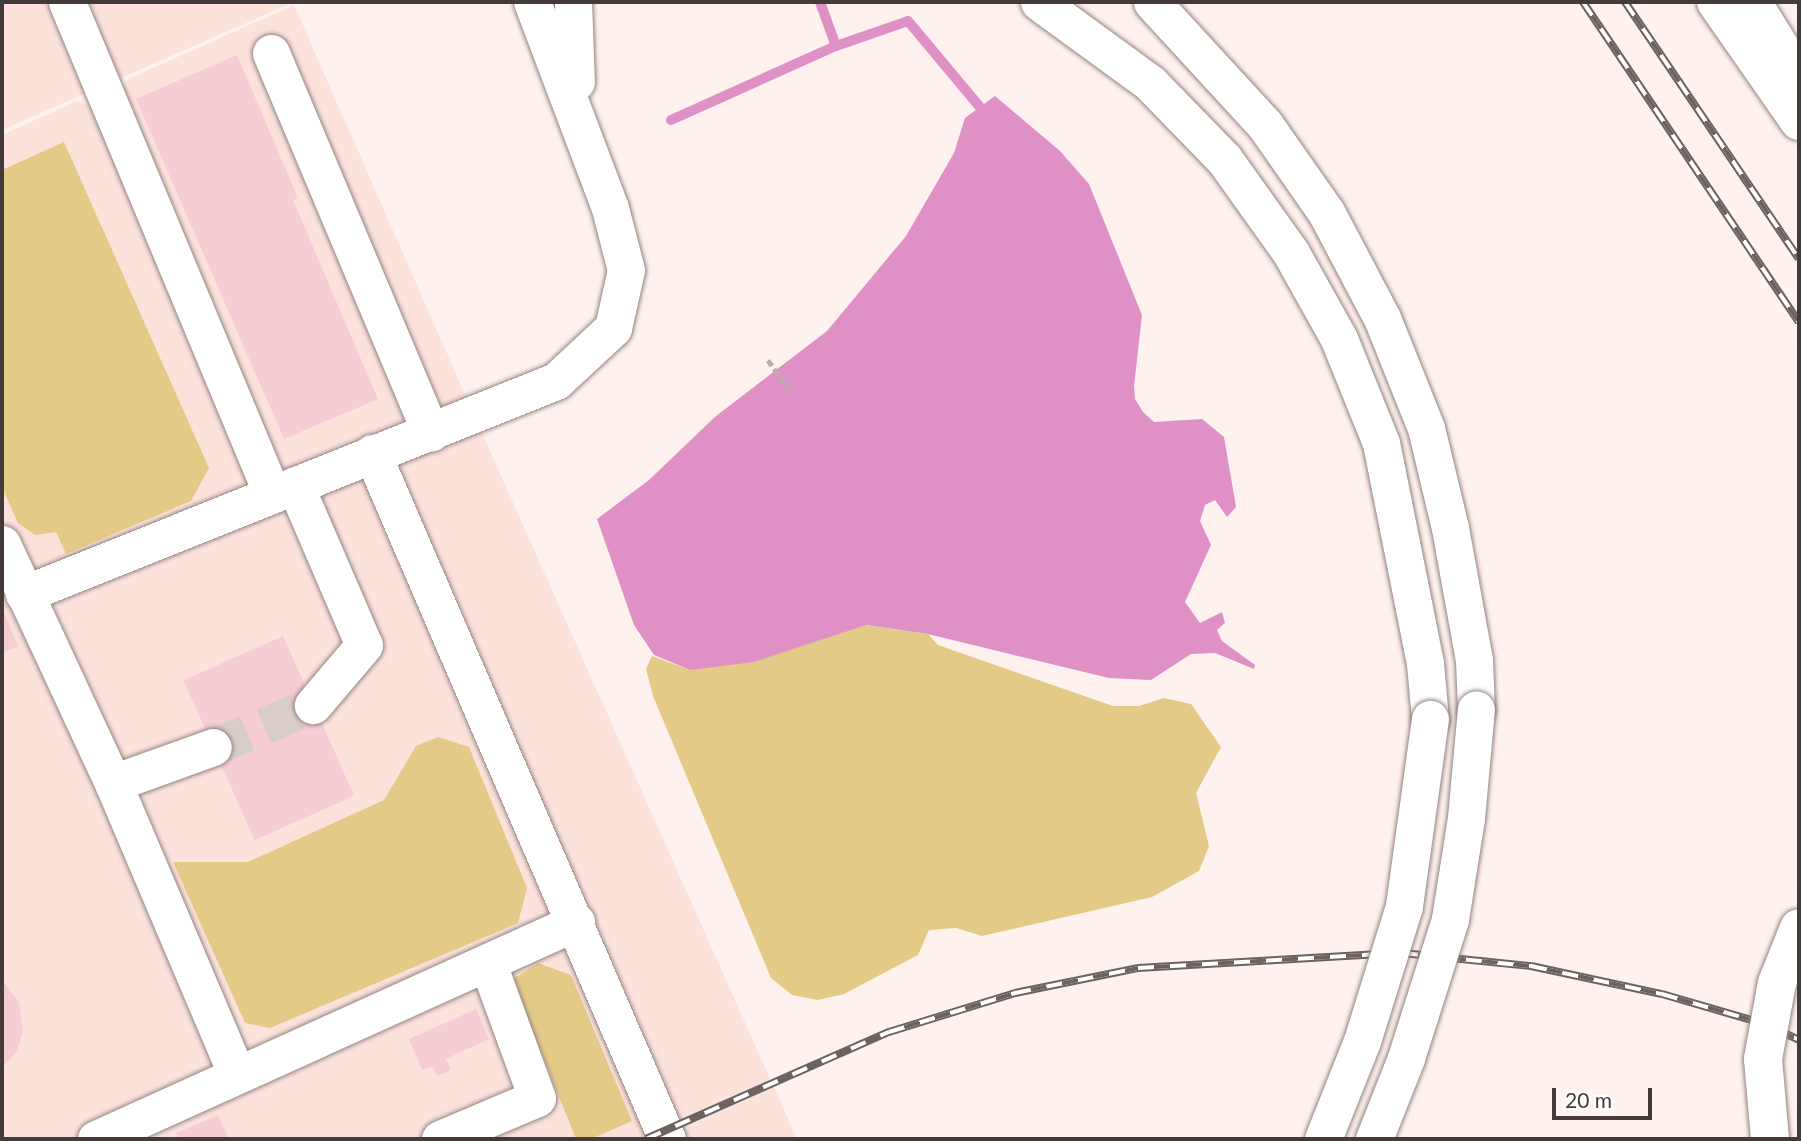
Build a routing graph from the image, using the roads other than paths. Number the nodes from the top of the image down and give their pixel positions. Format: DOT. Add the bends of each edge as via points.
graph roads {
  1 [pos="67,2"];
  2 [pos="532,2"];
  3 [pos="573,2"];
  4 [pos="1039,2"];
  5 [pos="1152,2"];
  6 [pos="1716,2"];
  7 [pos="1752,2"];
  8 [pos="271,53"];
  9 [pos="1799,77"];
  10 [pos="579,121"];
  11 [pos="1799,121"];
  12 [pos="431,433"];
  13 [pos="372,453"];
  14 [pos="284,489"];
  15 [pos="2,544"];
  16 [pos="24,594"];
  17 [pos="313,705"];
  18 [pos="213,747"];
  19 [pos="113,783"];
  20 [pos="576,922"];
  21 [pos="1799,928"];
  22 [pos="488,964"];
  23 [pos="236,1073"];
  24 [pos="96,1139"];
  25 [pos="440,1139"];
  26 [pos="667,1139"];
  27 [pos="1323,1139"];
  28 [pos="1374,1139"];
  29 [pos="1770,1139"];
  1 -- 14 [label="street"];
  2 -- 10 [label="street"];
  3 -- 10 [label="street"];
  4 -- 27 [label="street, bridge" via="1150,83 1224,159 1291,253 1339,339 1381,443 1425,663 1430,719 1404,906 1362,1041"];
  5 -- 28 [label="street, bridge" via="1265,125 1326,212 1382,318 1426,428 1474,660 1476,709 1466,818 1450,919 1406,1058"];
  6 -- 11 [label="main road"];
  7 -- 9 [label="main road"];
  8 -- 12 [label="street"];
  10 -- 12 [label="street" via="626,270 613,328 556,380"];
  12 -- 13 [label="street"];
  13 -- 14 [label="street"];
  13 -- 20 [label="street"];
  14 -- 16 [label="street"];
  14 -- 17 [label="street" via="365,645"];
  15 -- 16 [label="street"];
  16 -- 19 [label="street"];
  18 -- 19 [label="street"];
  19 -- 23 [label="street"];
  20 -- 22 [label="street"];
  20 -- 26 [label="street"];
  21 -- 29 [label="main road, bridge" via="1777,983 1763,1059"];
  22 -- 23 [label="street"];
  22 -- 25 [label="street" via="537,1098"];
  23 -- 24 [label="street"];
}
